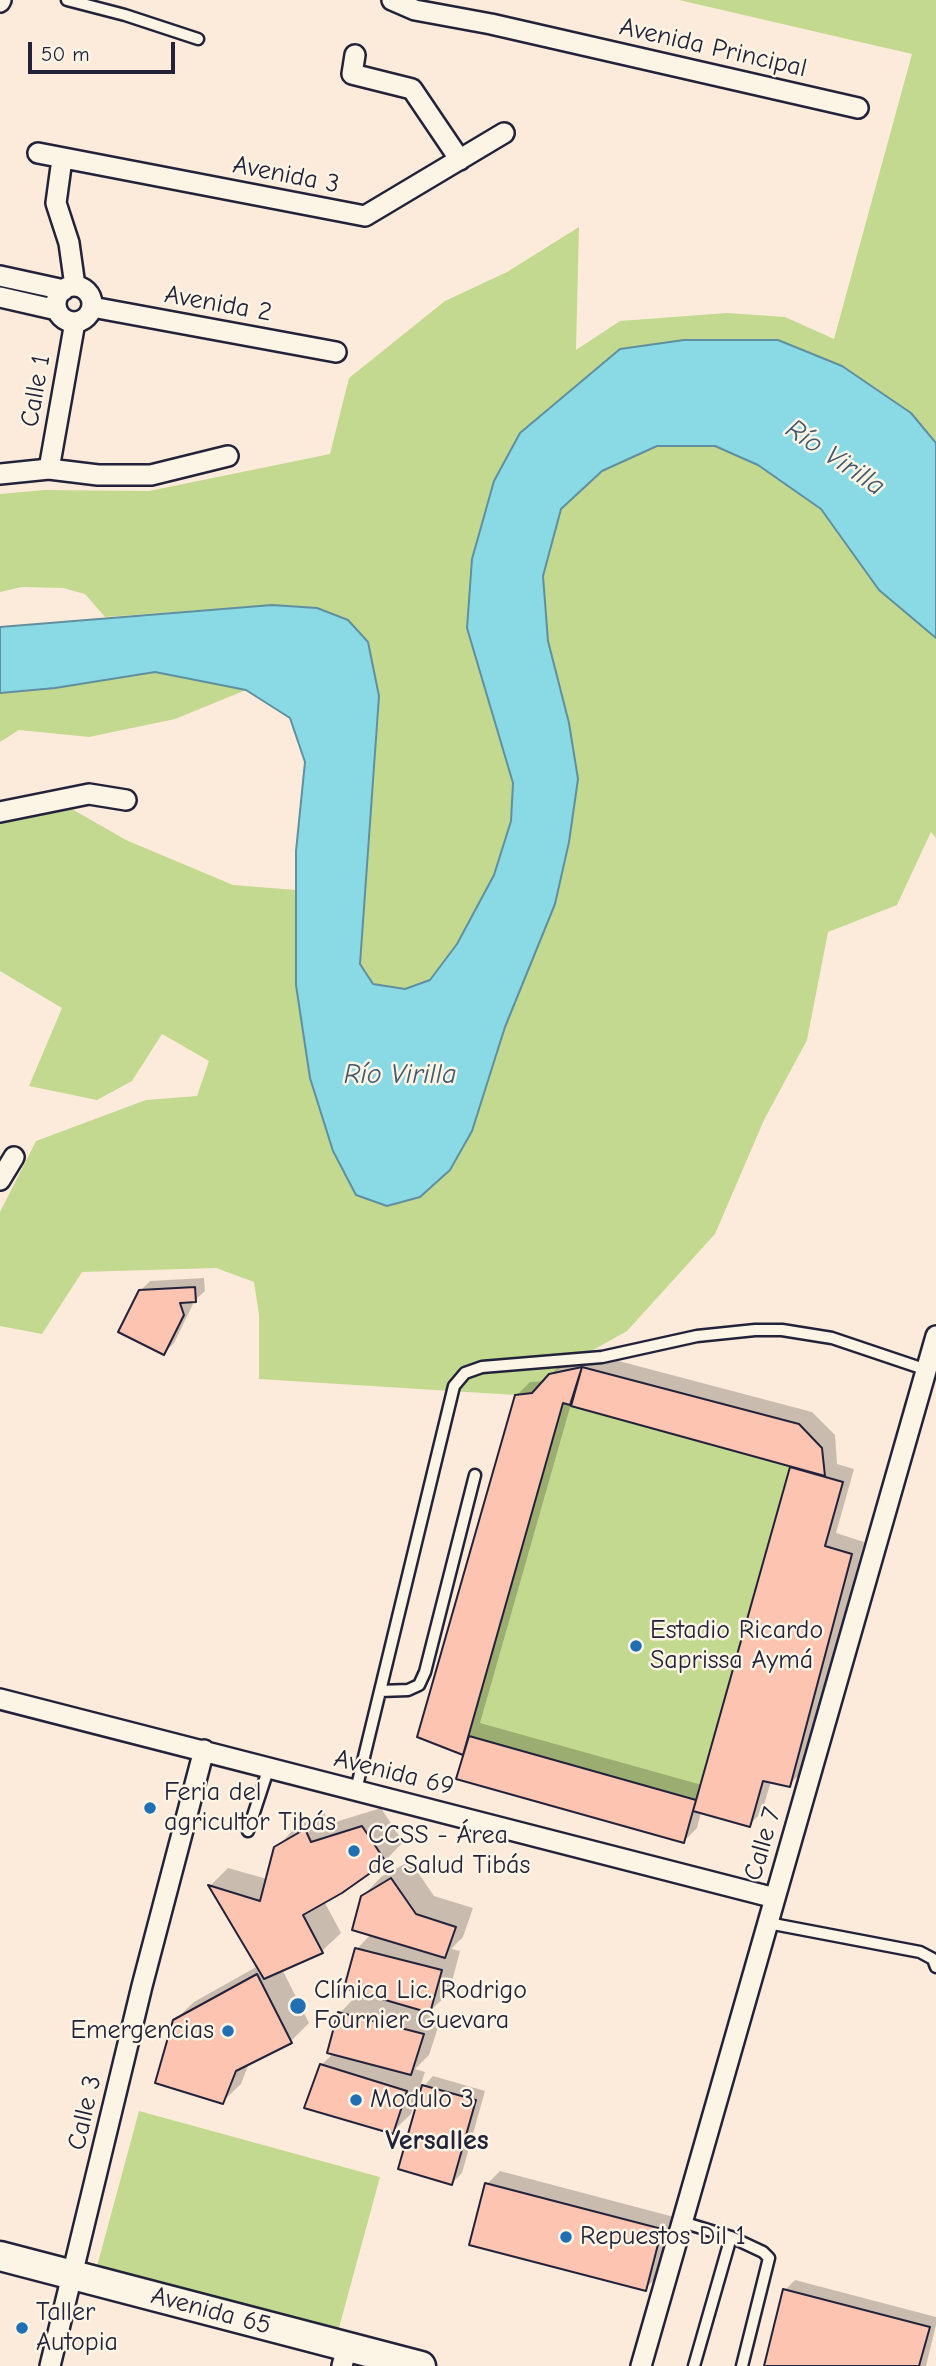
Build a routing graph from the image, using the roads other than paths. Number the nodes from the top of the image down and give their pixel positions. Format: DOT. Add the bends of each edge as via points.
graph roads {
  1 [pos="67,0"];
  2 [pos="392,0"];
  3 [pos="417,5"];
  4 [pos="198,39"];
  5 [pos="355,55"];
  6 [pos="858,108"];
  7 [pos="504,133"];
  8 [pos="38,153"];
  9 [pos="62,159"];
  10 [pos="460,160"];
  11 [pos="0,276"];
  12 [pos="69,288"];
  13 [pos="0,297"];
  14 [pos="92,307"];
  15 [pos="57,310"];
  16 [pos="75,322"];
  17 [pos="336,352"];
  18 [pos="228,456"];
  19 [pos="49,469"];
  20 [pos="0,474"];
  21 [pos="126,800"];
  22 [pos="0,812"];
  23 [pos="14,1157"];
  24 [pos="0,1180"];
  25 [pos="936,1336"];
  26 [pos="926,1370"];
  27 [pos="475,1475"];
  28 [pos="380,1691"];
  29 [pos="0,1699"];
  30 [pos="204,1750"];
  31 [pos="269,1767"];
  32 [pos="356,1790"];
  33 [pos="248,1831"];
  34 [pos="775,1898"];
  35 [pos="768,1923"];
  36 [pos="936,1967"];
  37 [pos="682,2222"];
  38 [pos="731,2237"];
  39 [pos="0,2256"];
  40 [pos="73,2276"];
  41 [pos="345,2356"];
  42 [pos="50,2366"];
  43 [pos="421,2366"];
  44 [pos="641,2366"];
  45 [pos="694,2366"];
  46 [pos="742,2366"];
  1 -- 4 [label="lane"];
  2 -- 3 [label="street, Avenida Principal"];
  3 -- 6 [label="street, Avenida Principal"];
  5 -- 10 [label="street" via="352,74 412,89"];
  7 -- 10 [label="street, Avenida 3"];
  8 -- 9 [label="street, Avenida 3"];
  9 -- 10 [label="street, Avenida 3" via="365,216"];
  9 -- 12 [label="street" via="57,203 69,243"];
  11 -- 12 [label="street"];
  12 -- 14 [label="street" via="86,291"];
  12 -- 15 [label="street" via="57,299"];
  13 -- 15 [label="street"];
  14 -- 16 [label="street" via="86,318"];
  14 -- 17 [label="street, Avenida 2"];
  15 -- 16 [label="street" via="64,319"];
  16 -- 19 [label="street, Calle 1"];
  18 -- 19 [label="street" via="151,475"];
  19 -- 20 [label="street"];
  21 -- 22 [label="street" via="89,794"];
  23 -- 24 [label="street"];
  25 -- 26 [label="street, Calle 7"];
  26 -- 28 [label="lane" via="832,1338 755,1330 697,1336 602,1357 482,1367 465,1373 454,1386"];
  26 -- 34 [label="street, Calle 7"];
  27 -- 28 [label="lane" via="425,1672 419,1685 408,1690"];
  28 -- 32 [label="lane"];
  29 -- 30 [label="street, Avenida 69"];
  30 -- 31 [label="street, Avenida 69"];
  30 -- 40 [label="street, Calle 3"];
  31 -- 32 [label="street, Avenida 69"];
  31 -- 33 [label="lane"];
  32 -- 34 [label="street, Avenida 69"];
  34 -- 35 [label="street, Calle 7"];
  35 -- 36 [label="lane" via="920,1952 933,1959"];
  35 -- 37 [label="street, Calle 7"];
  37 -- 38 [label="lane"];
  37 -- 44 [label="street, Calle 7"];
  38 -- 45 [label="lane"];
  38 -- 46 [label="lane" via="769,2258"];
  39 -- 40 [label="street, Avenida 65"];
  40 -- 41 [label="street, Avenida 65"];
  40 -- 42 [label="street, Calle 3"];
  41 -- 43 [label="street, Avenida 65"];
}
